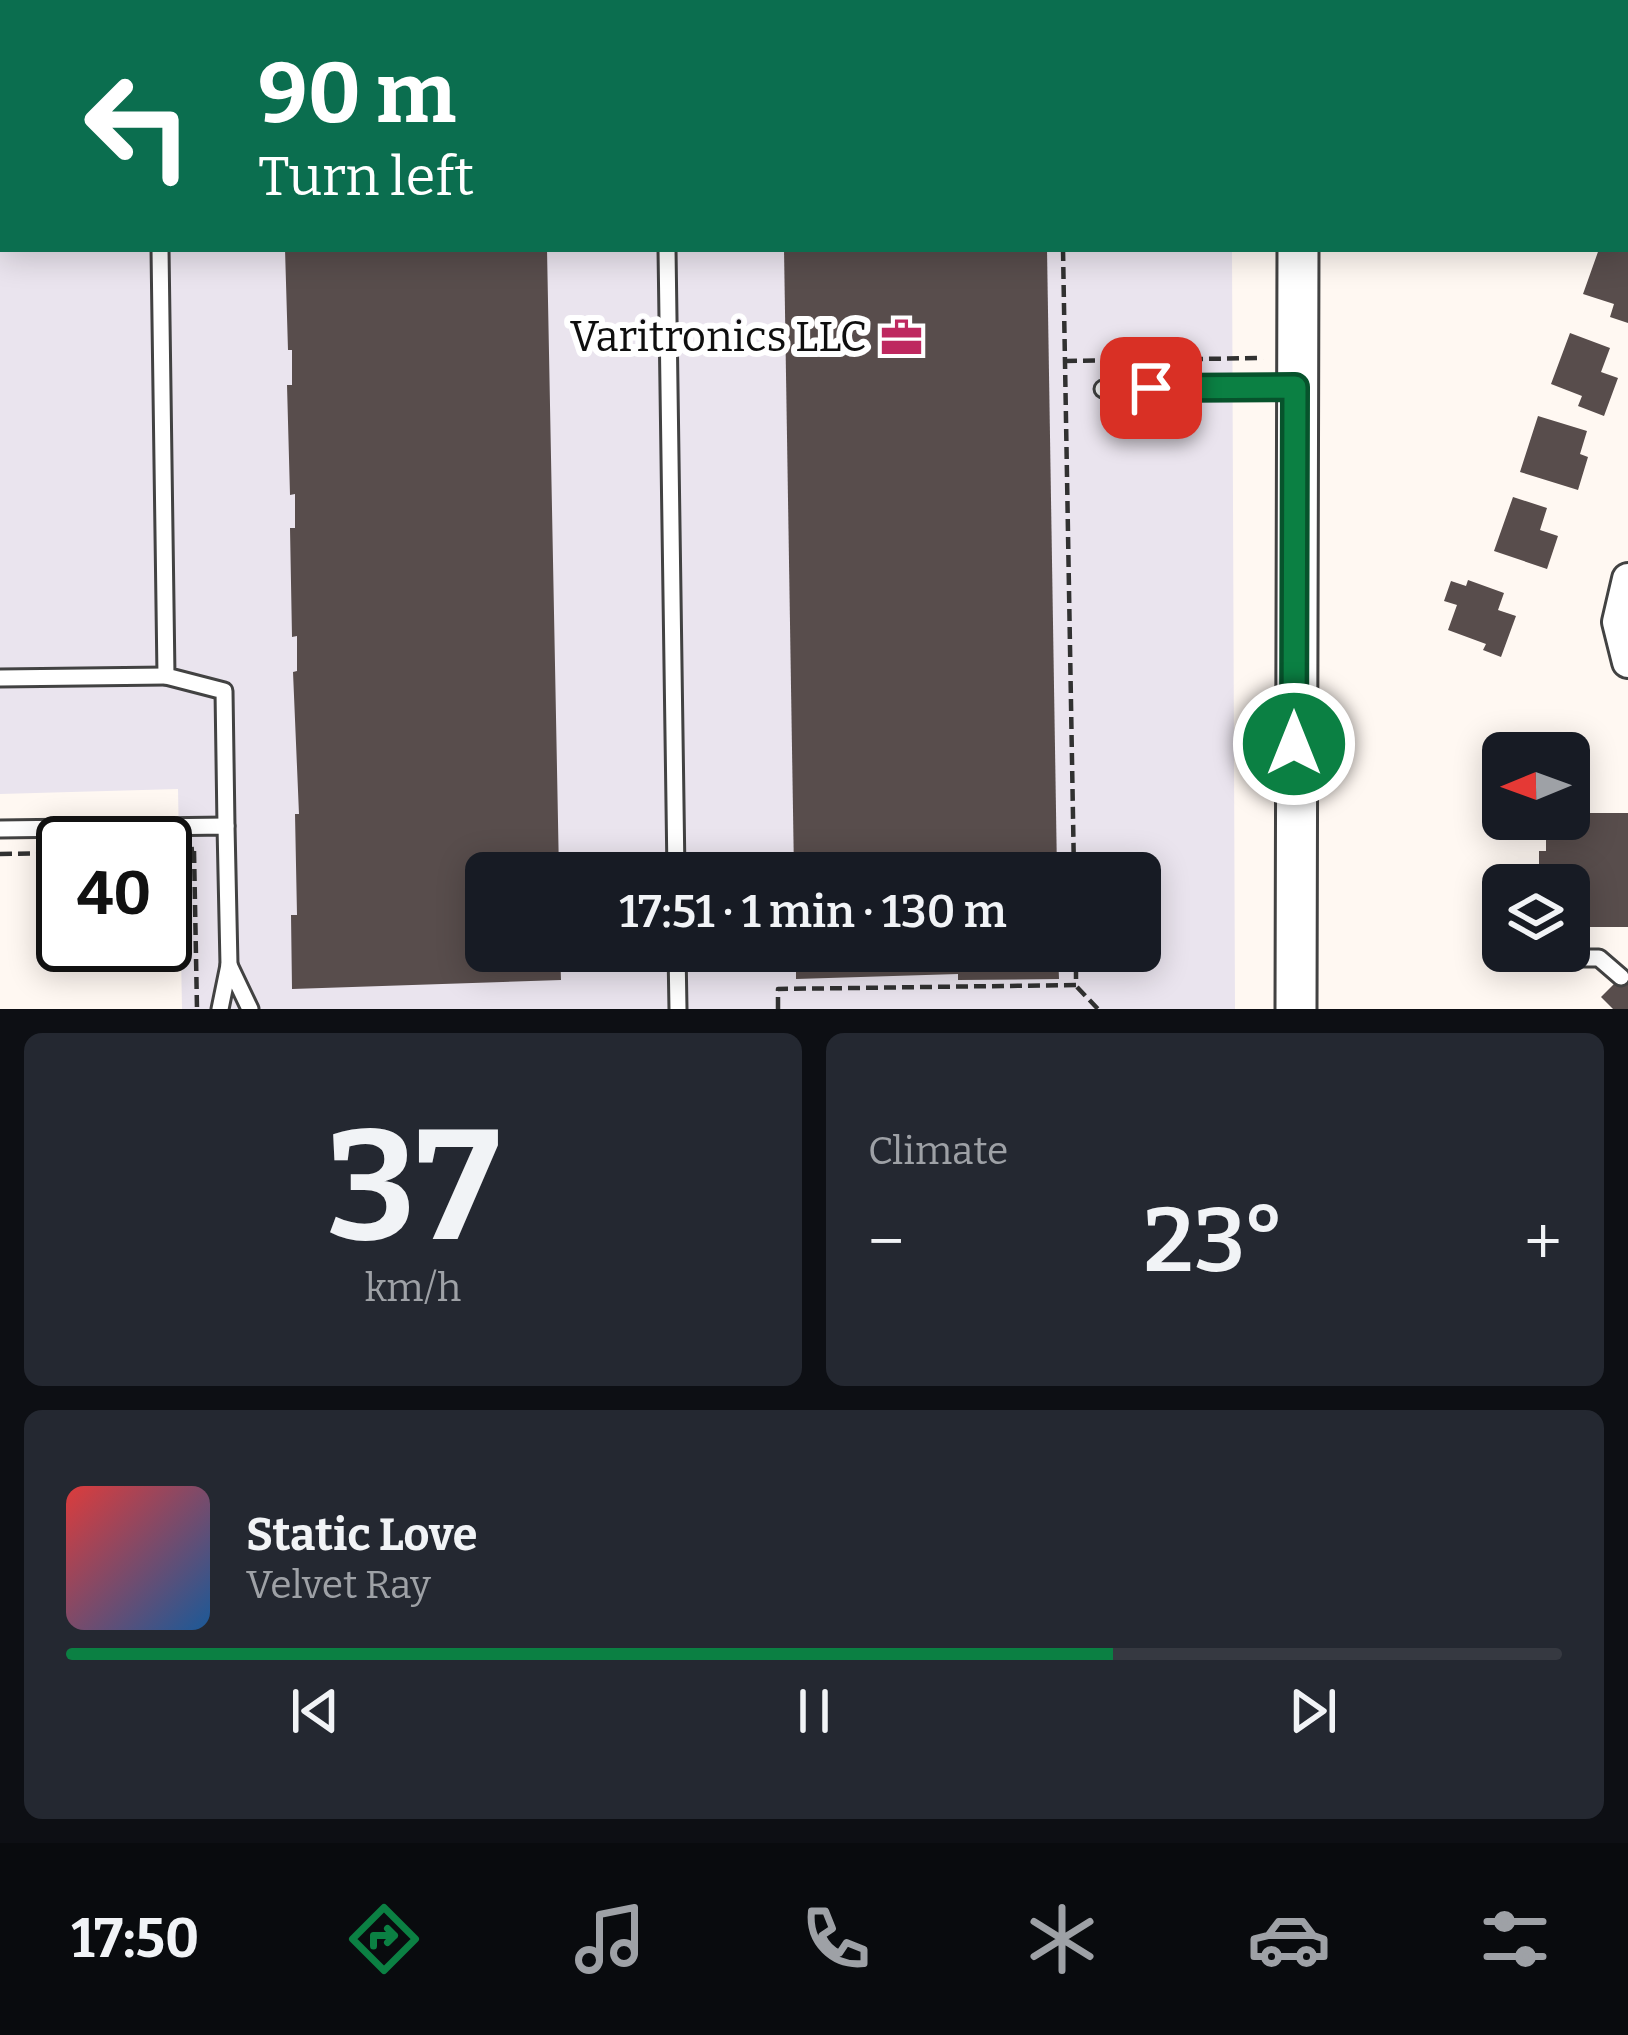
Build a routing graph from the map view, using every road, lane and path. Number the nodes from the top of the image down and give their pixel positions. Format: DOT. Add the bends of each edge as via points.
graph roads {
  1 [pos="160,252"];
  2 [pos="667,252"];
  3 [pos="1063,252"];
  4 [pos="1298,252"];
  5 [pos="1065,362"];
  6 [pos="1295,387"];
  7 [pos="1103,389"];
  8 [pos="1628,578"];
  9 [pos="1628,662"];
  10 [pos="166,676"];
  11 [pos="0,678"];
  12 [pos="226,826"];
  13 [pos="0,829"];
  14 [pos="194,850"];
  15 [pos="676,852"];
  16 [pos="1074,852"];
  17 [pos="36,853"];
  18 [pos="0,854"];
  19 [pos="1590,958"];
  20 [pos="229,965"];
  21 [pos="677,972"];
  22 [pos="1076,972"];
  23 [pos="1621,977"];
  24 [pos="1076,985"];
  25 [pos="196,1009"];
  26 [pos="220,1009"];
  27 [pos="250,1009"];
  28 [pos="678,1009"];
  29 [pos="778,1009"];
  30 [pos="1098,1009"];
  31 [pos="1296,1009"];
  1 -- 10 [label="lane"];
  2 -- 15 [label="lane"];
  3 -- 5 [label="path"];
  4 -- 6 [label="street"];
  5 -- 6 [label="path" via="1262,357"];
  5 -- 16 [label="path"];
  6 -- 7 [label="lane"];
  6 -- 31 [label="street"];
  8 -- 9 [label="street" via="1618,622"];
  10 -- 11 [label="lane"];
  10 -- 12 [label="lane" via="224,692"];
  12 -- 13 [label="lane"];
  12 -- 20 [label="lane"];
  14 -- 25 [label="path"];
  17 -- 18 [label="path"];
  19 -- 23 [label="lane"];
  20 -- 26 [label="lane"];
  20 -- 27 [label="lane"];
  21 -- 28 [label="lane"];
  22 -- 24 [label="path"];
  24 -- 29 [label="path" via="778,989"];
  24 -- 30 [label="path"];
}
